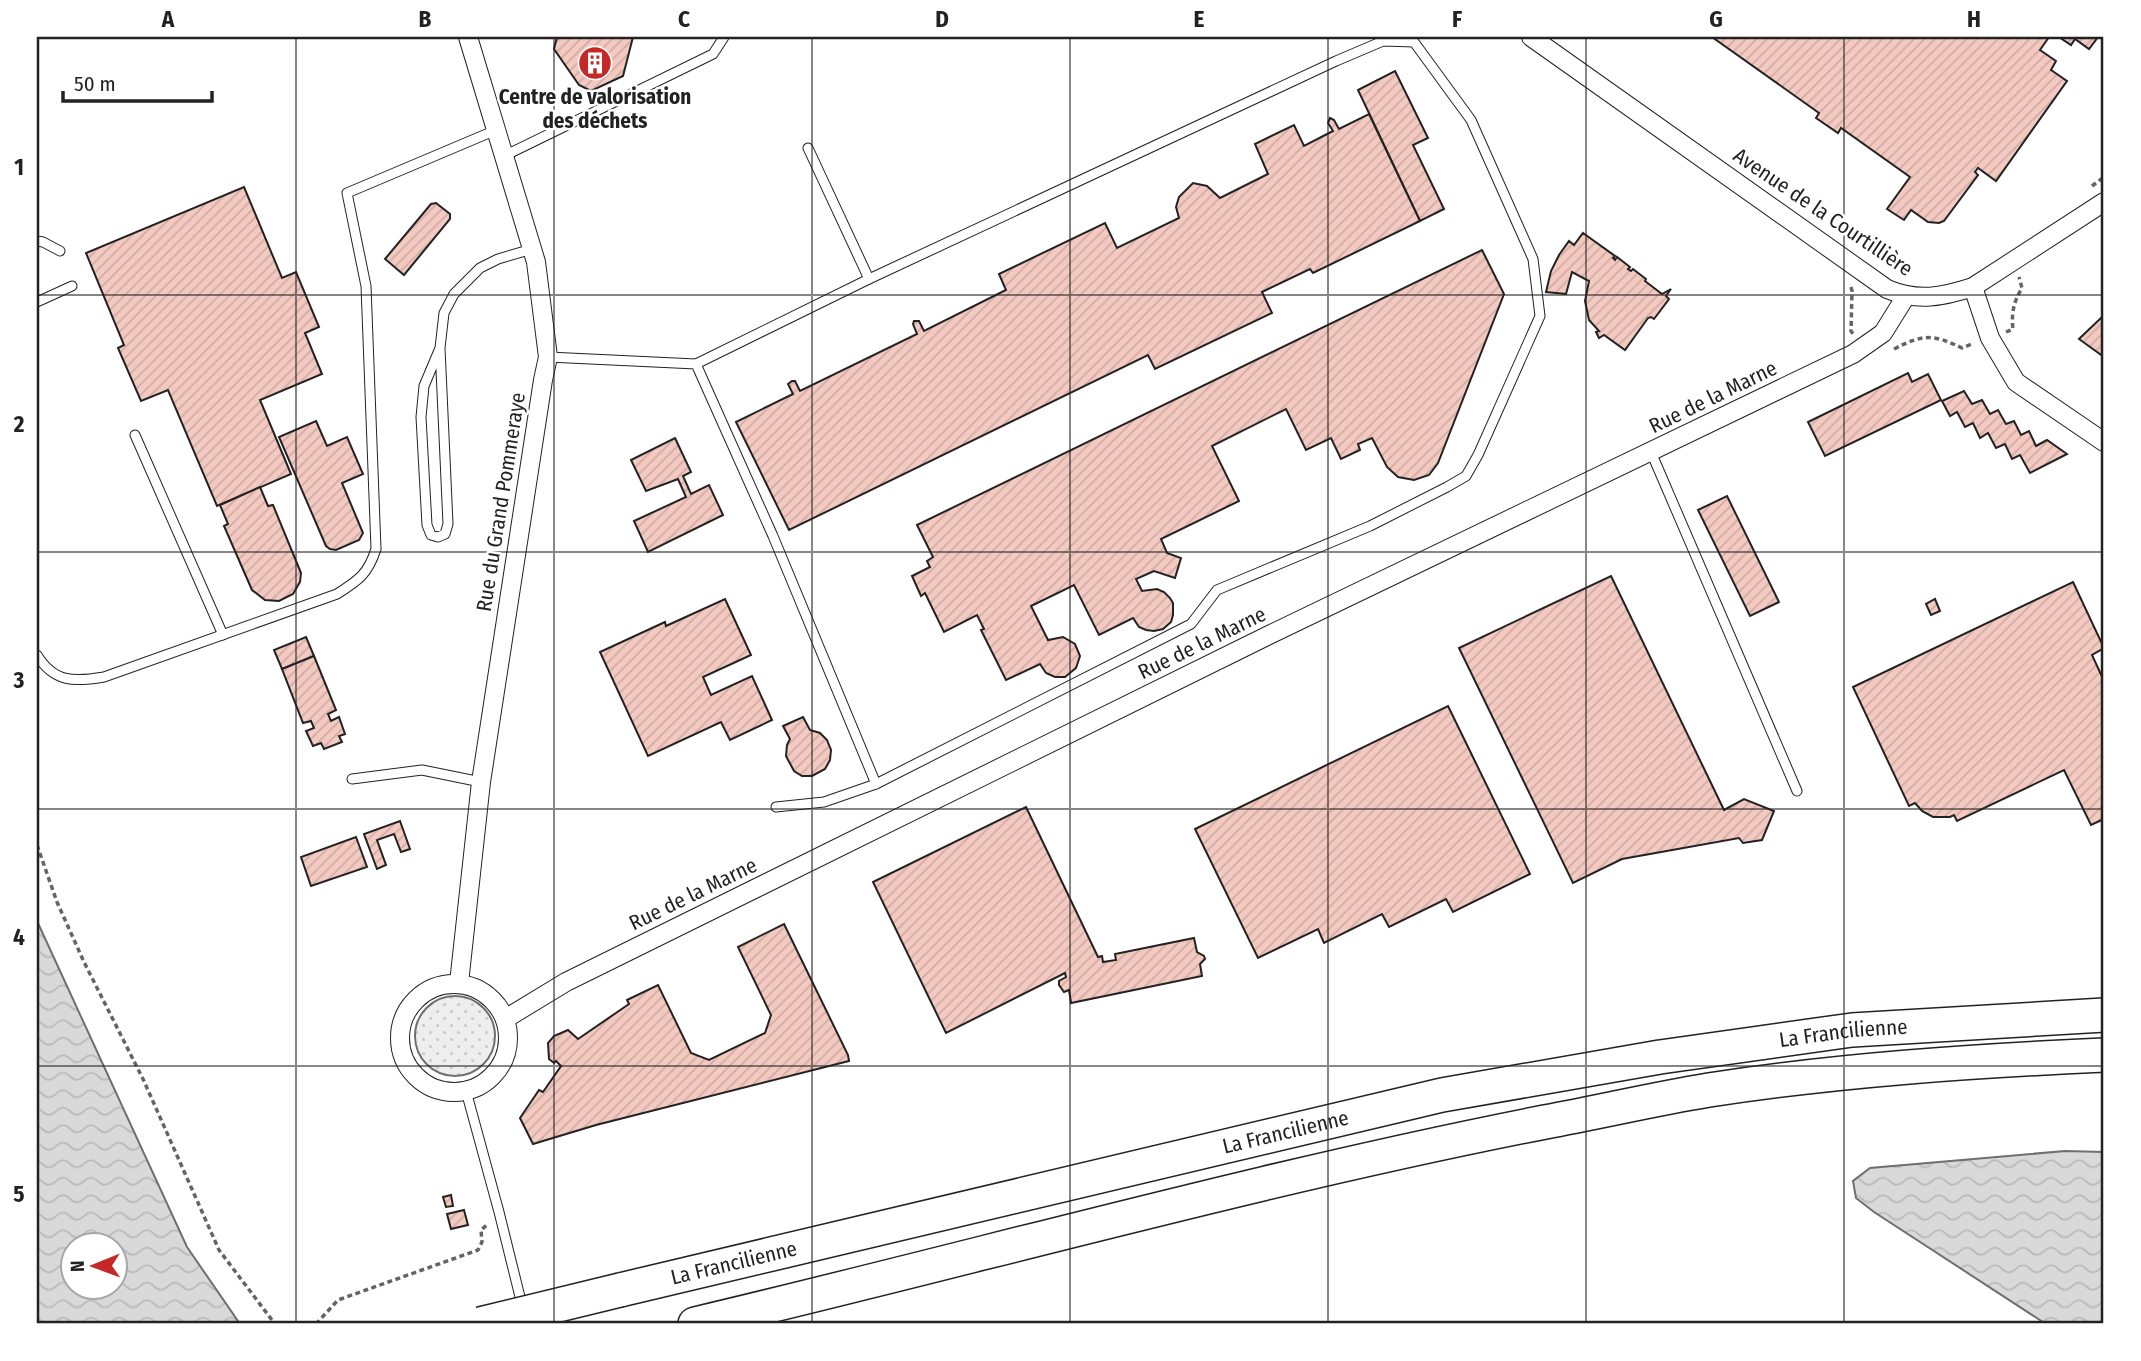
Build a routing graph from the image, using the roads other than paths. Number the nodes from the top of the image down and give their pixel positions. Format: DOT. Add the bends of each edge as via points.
graph roads {
  1 [pos="468,37"];
  2 [pos="723,37"];
  3 [pos="1531,37"];
  4 [pos="1417,39"];
  5 [pos="496,130"];
  6 [pos="808,148"];
  7 [pos="504,156"];
  8 [pos="2104,202"];
  9 [pos="37,241"];
  10 [pos="532,249"];
  11 [pos="60,251"];
  12 [pos="869,279"];
  13 [pos="72,286"];
  14 [pos="1973,287"];
  15 [pos="1906,296"];
  16 [pos="37,302"];
  17 [pos="440,348"];
  18 [pos="548,357"];
  19 [pos="696,364"];
  20 [pos="135,435"];
  21 [pos="2104,442"];
  22 [pos="1651,452"];
  23 [pos="223,635"];
  24 [pos="37,655"];
  25 [pos="352,779"];
  26 [pos="481,782"];
  27 [pos="876,784"];
  28 [pos="1797,790"];
  29 [pos="776,807"];
  30 [pos="458,983"];
  31 [pos="2104,991"];
  32 [pos="2104,1015"];
  33 [pos="505,1019"];
  34 [pos="1979,1021"];
  35 [pos="2104,1055"];
  36 [pos="466,1091"];
  37 [pos="480,1324"];
  38 [pos="527,1324"];
  39 [pos="695,1324"];
  1 -- 5 [label="street, Rue du Grand Pommeraye"];
  2 -- 7 [label="lane" via="713,54"];
  3 -- 15 [label="street, Avenue de la Courtillière" via="1887,289"];
  4 -- 12 [label="lane" via="1383,41 1336,61"];
  4 -- 27 [label="lane" via="1471,120 1535,270 1540,316 1466,476 1370,526 1217,590 1191,624"];
  5 -- 7 [label="street, Rue du Grand Pommeraye"];
  5 -- 23 [label="lane" via="347,193 366,286 376,549 371,566 358,581 337,594"];
  6 -- 12 [label="lane"];
  7 -- 10 [label="street, Rue du Grand Pommeraye"];
  8 -- 14 [label="street, Avenue de la Courtillière"];
  9 -- 11 [label="lane"];
  10 -- 17 [label="lane" via="480,268 454,294 444,313"];
  10 -- 18 [label="street, Rue du Grand Pommeraye"];
  12 -- 19 [label="lane"];
  13 -- 16 [label="lane"];
  14 -- 15 [label="street, Avenue de la Courtillière" via="1948,295"];
  14 -- 21 [label="street" via="1990,338 2016,382"];
  15 -- 22 [label="street, Rue de la Marne" via="1883,332 1861,350"];
  17 -- 17 [label="lane" via="448,524 445,534 438,537 431,535 427,525 421,417 424,386"];
  18 -- 19 [label="lane"];
  18 -- 26 [label="street, Rue du Grand Pommeraye"];
  19 -- 27 [label="lane"];
  20 -- 23 [label="lane"];
  22 -- 28 [label="lane"];
  22 -- 33 [label="street, Rue de la Marne" via="729,901 566,982"];
  23 -- 24 [label="lane" via="104,677 80,681 45,669"];
  25 -- 26 [label="lane" via="422,770"];
  26 -- 30 [label="street, Rue du Grand Pommeraye"];
  27 -- 29 [label="lane" via="824,802"];
  30 -- 33 [label="street" via="487,994"];
  30 -- 36 [label="street" via="423,992 401,1023 399,1041 404,1059 422,1081 447,1092"];
  31 -- 34 [label="highway" via="2009,996"];
  32 -- 34 [label="highway, La Francilienne"];
  33 -- 36 [label="street" via="508,1037 501,1063 483,1084"];
  34 -- 37 [label="highway, La Francilienne, bridge" via="1852,1030 1660,1057 1442,1096"];
  35 -- 39 [label="highway, La Francilienne" via="1887,1070 1708,1091 1451,1141 1218,1194"];
  36 -- 38 [label="lane"];
}
